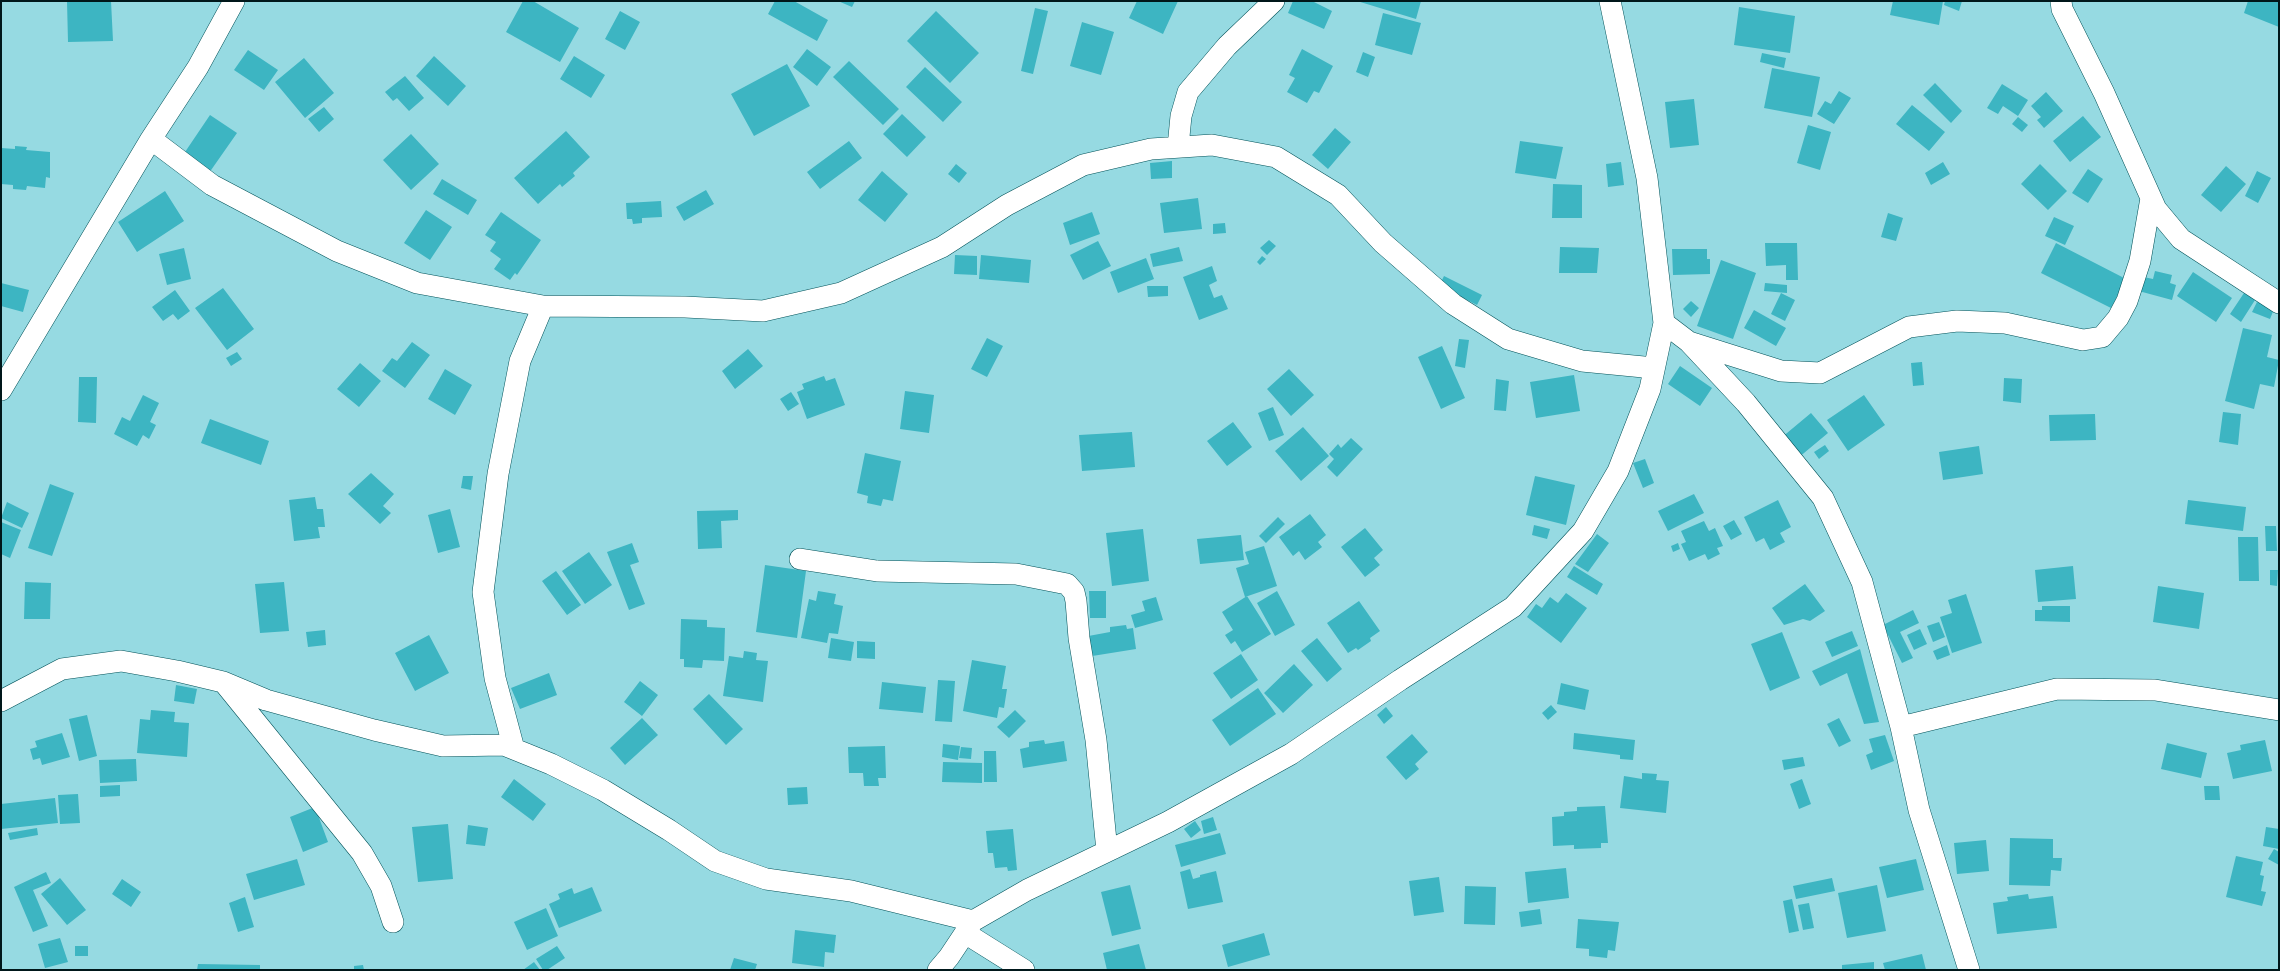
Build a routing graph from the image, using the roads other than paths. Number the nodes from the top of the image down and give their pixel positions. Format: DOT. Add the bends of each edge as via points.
graph roads {
  1 [pos="234,1"];
  2 [pos="1274,1"];
  3 [pos="1610,1"];
  4 [pos="2061,1"];
  5 [pos="151,139"];
  6 [pos="1178,147"];
  7 [pos="2151,198"];
  8 [pos="2279,303"];
  9 [pos="543,306"];
  10 [pos="1664,323"];
  11 [pos="1689,342"];
  12 [pos="1654,368"];
  13 [pos="1,390"];
  14 [pos="800,559"];
  15 [pos="223,682"];
  16 [pos="1,701"];
  17 [pos="2279,710"];
  18 [pos="1901,727"];
  19 [pos="514,749"];
  20 [pos="1107,851"];
  21 [pos="393,922"];
  22 [pos="969,927"];
  23 [pos="938,970"];
  24 [pos="1024,970"];
  25 [pos="1969,970"];
  1 -- 5 [label="street" via="198,67"];
  2 -- 6 [label="street" via="1227,46 1188,92 1181,116"];
  3 -- 10 [label="street" via="1646,178"];
  4 -- 7 [label="street"];
  5 -- 9 [label="street" via="212,185 337,252 417,283"];
  5 -- 13 [label="street"];
  6 -- 9 [label="street" via="1083,165 1007,206 942,247 841,293 763,311"];
  6 -- 12 [label="street" via="1212,145 1276,157 1338,195 1383,243 1452,304 1508,339 1582,362"];
  7 -- 8 [label="street" via="2181,239"];
  7 -- 11 [label="street" via="2140,261 2128,301 2102,337 2083,340 2005,323 1957,322 1909,327 1820,373 1781,371"];
  9 -- 19 [label="street" via="520,361 498,474 483,592 495,678"];
  10 -- 11 [label="street"];
  10 -- 12 [label="street"];
  11 -- 18 [label="street" via="1746,403 1823,498 1862,582"];
  12 -- 20 [label="street" via="1650,389 1618,471 1583,531 1513,607 1291,754 1168,822"];
  14 -- 20 [label="street" via="877,571 1016,574 1067,584 1076,601 1096,740"];
  15 -- 16 [label="street" via="121,661 62,669"];
  15 -- 19 [label="street" via="266,700 443,746 504,745"];
  15 -- 21 [label="street" via="362,853 381,886"];
  17 -- 18 [label="street" via="2155,690 2057,689"];
  18 -- 25 [label="street" via="1919,810"];
  19 -- 22 [label="street" via="603,790 714,861 766,879 852,891"];
  20 -- 22 [label="street" via="1027,890"];
  22 -- 23 [label="street"];
  22 -- 24 [label="street"];
}
